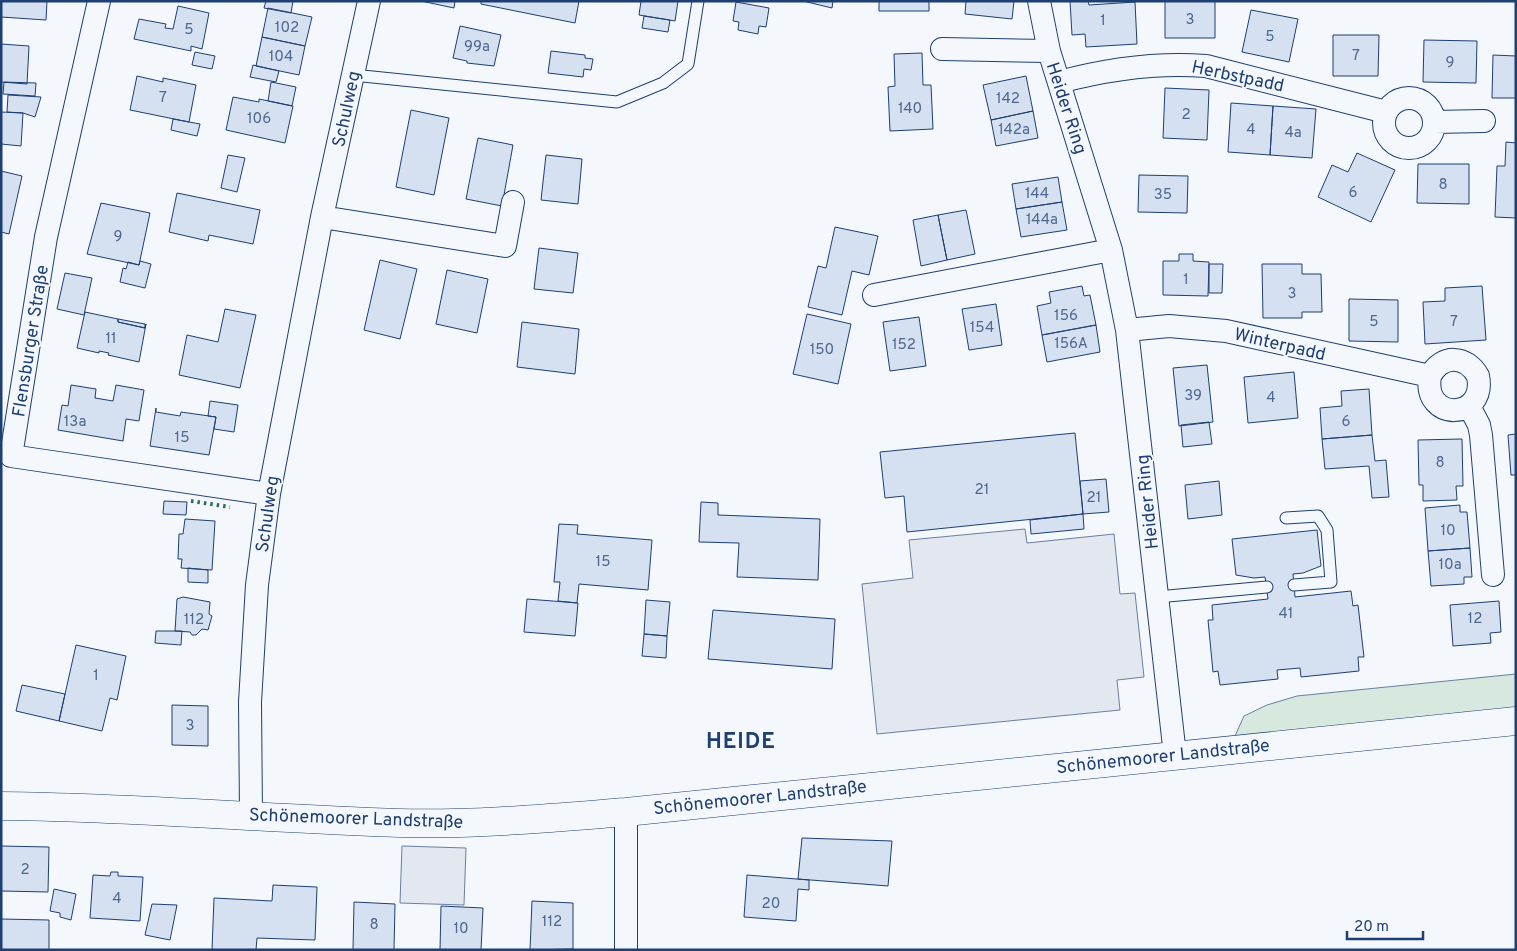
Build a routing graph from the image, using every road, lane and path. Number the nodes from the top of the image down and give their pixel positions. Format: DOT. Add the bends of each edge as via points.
graph roads {
  1 [pos="99,1"];
  2 [pos="369,1"];
  3 [pos="698,1"];
  4 [pos="1039,1"];
  5 [pos="942,49"];
  6 [pos="1049,51"];
  7 [pos="353,76"];
  8 [pos="1059,82"];
  9 [pos="1386,112"];
  10 [pos="1484,121"];
  11 [pos="1434,122"];
  12 [pos="513,202"];
  13 [pos="322,217"];
  14 [pos="1111,250"];
  15 [pos="874,296"];
  16 [pos="1127,330"];
  17 [pos="1430,376"];
  18 [pos="1468,406"];
  19 [pos="269,494"];
  20 [pos="1286,518"];
  21 [pos="1493,575"];
  22 [pos="1294,585"];
  23 [pos="1266,587"];
  24 [pos="1158,598"];
  25 [pos="1516,720"];
  26 [pos="1175,755"];
  27 [pos="1,806"];
  28 [pos="626,812"];
  29 [pos="251,815"];
  30 [pos="626,950"];
  1 -- 19 [label="street, Flensburger Straße" via="46,237 11,456"];
  2 -- 7 [label="street, Schulweg"];
  3 -- 7 [label="lane" via="688,64 663,83 617,102"];
  4 -- 6 [label="street, Heider Ring"];
  5 -- 6 [label="street, Heider Ring"];
  6 -- 8 [label="street, Heider Ring"];
  7 -- 13 [label="street, Schulweg"];
  8 -- 9 [label="street, Herbstpadd" via="1111,69 1181,64 1206,66"];
  8 -- 14 [label="street, Heider Ring"];
  9 -- 11 [label="street" via="1397,100 1414,97 1428,106"];
  9 -- 11 [label="street" via="1383,120 1387,136 1392,142 1408,148 1424,143 1434,130"];
  10 -- 11 [label="street"];
  12 -- 13 [label="street" via="505,246"];
  13 -- 19 [label="street, Schulweg"];
  14 -- 15 [label="street"];
  14 -- 16 [label="street, Heider Ring"];
  16 -- 17 [label="street, Winterpadd" via="1169,326 1226,331"];
  16 -- 24 [label="street, Heider Ring"];
  17 -- 18 [label="street" via="1430,392 1438,405 1453,411"];
  17 -- 18 [label="street" via="1435,368 1450,359 1467,362 1480,384 1479,393"];
  18 -- 21 [label="street" via="1481,434"];
  19 -- 29 [label="street, Schulweg" via="257,585 250,702"];
  20 -- 22 [label="lane" via="1318,516 1328,530 1330,582"];
  23 -- 24 [label="lane"];
  24 -- 26 [label="street, Heider Ring"];
  25 -- 26 [label="street, Schönemoorer Landstraße"];
  26 -- 28 [label="street, Schönemoorer Landstraße"];
  27 -- 29 [label="street, Schönemoorer Landstraße" via="71,806"];
  28 -- 29 [label="street, Schönemoorer Landstraße" via="485,822 399,823"];
  28 -- 30 [label="street"];
}
